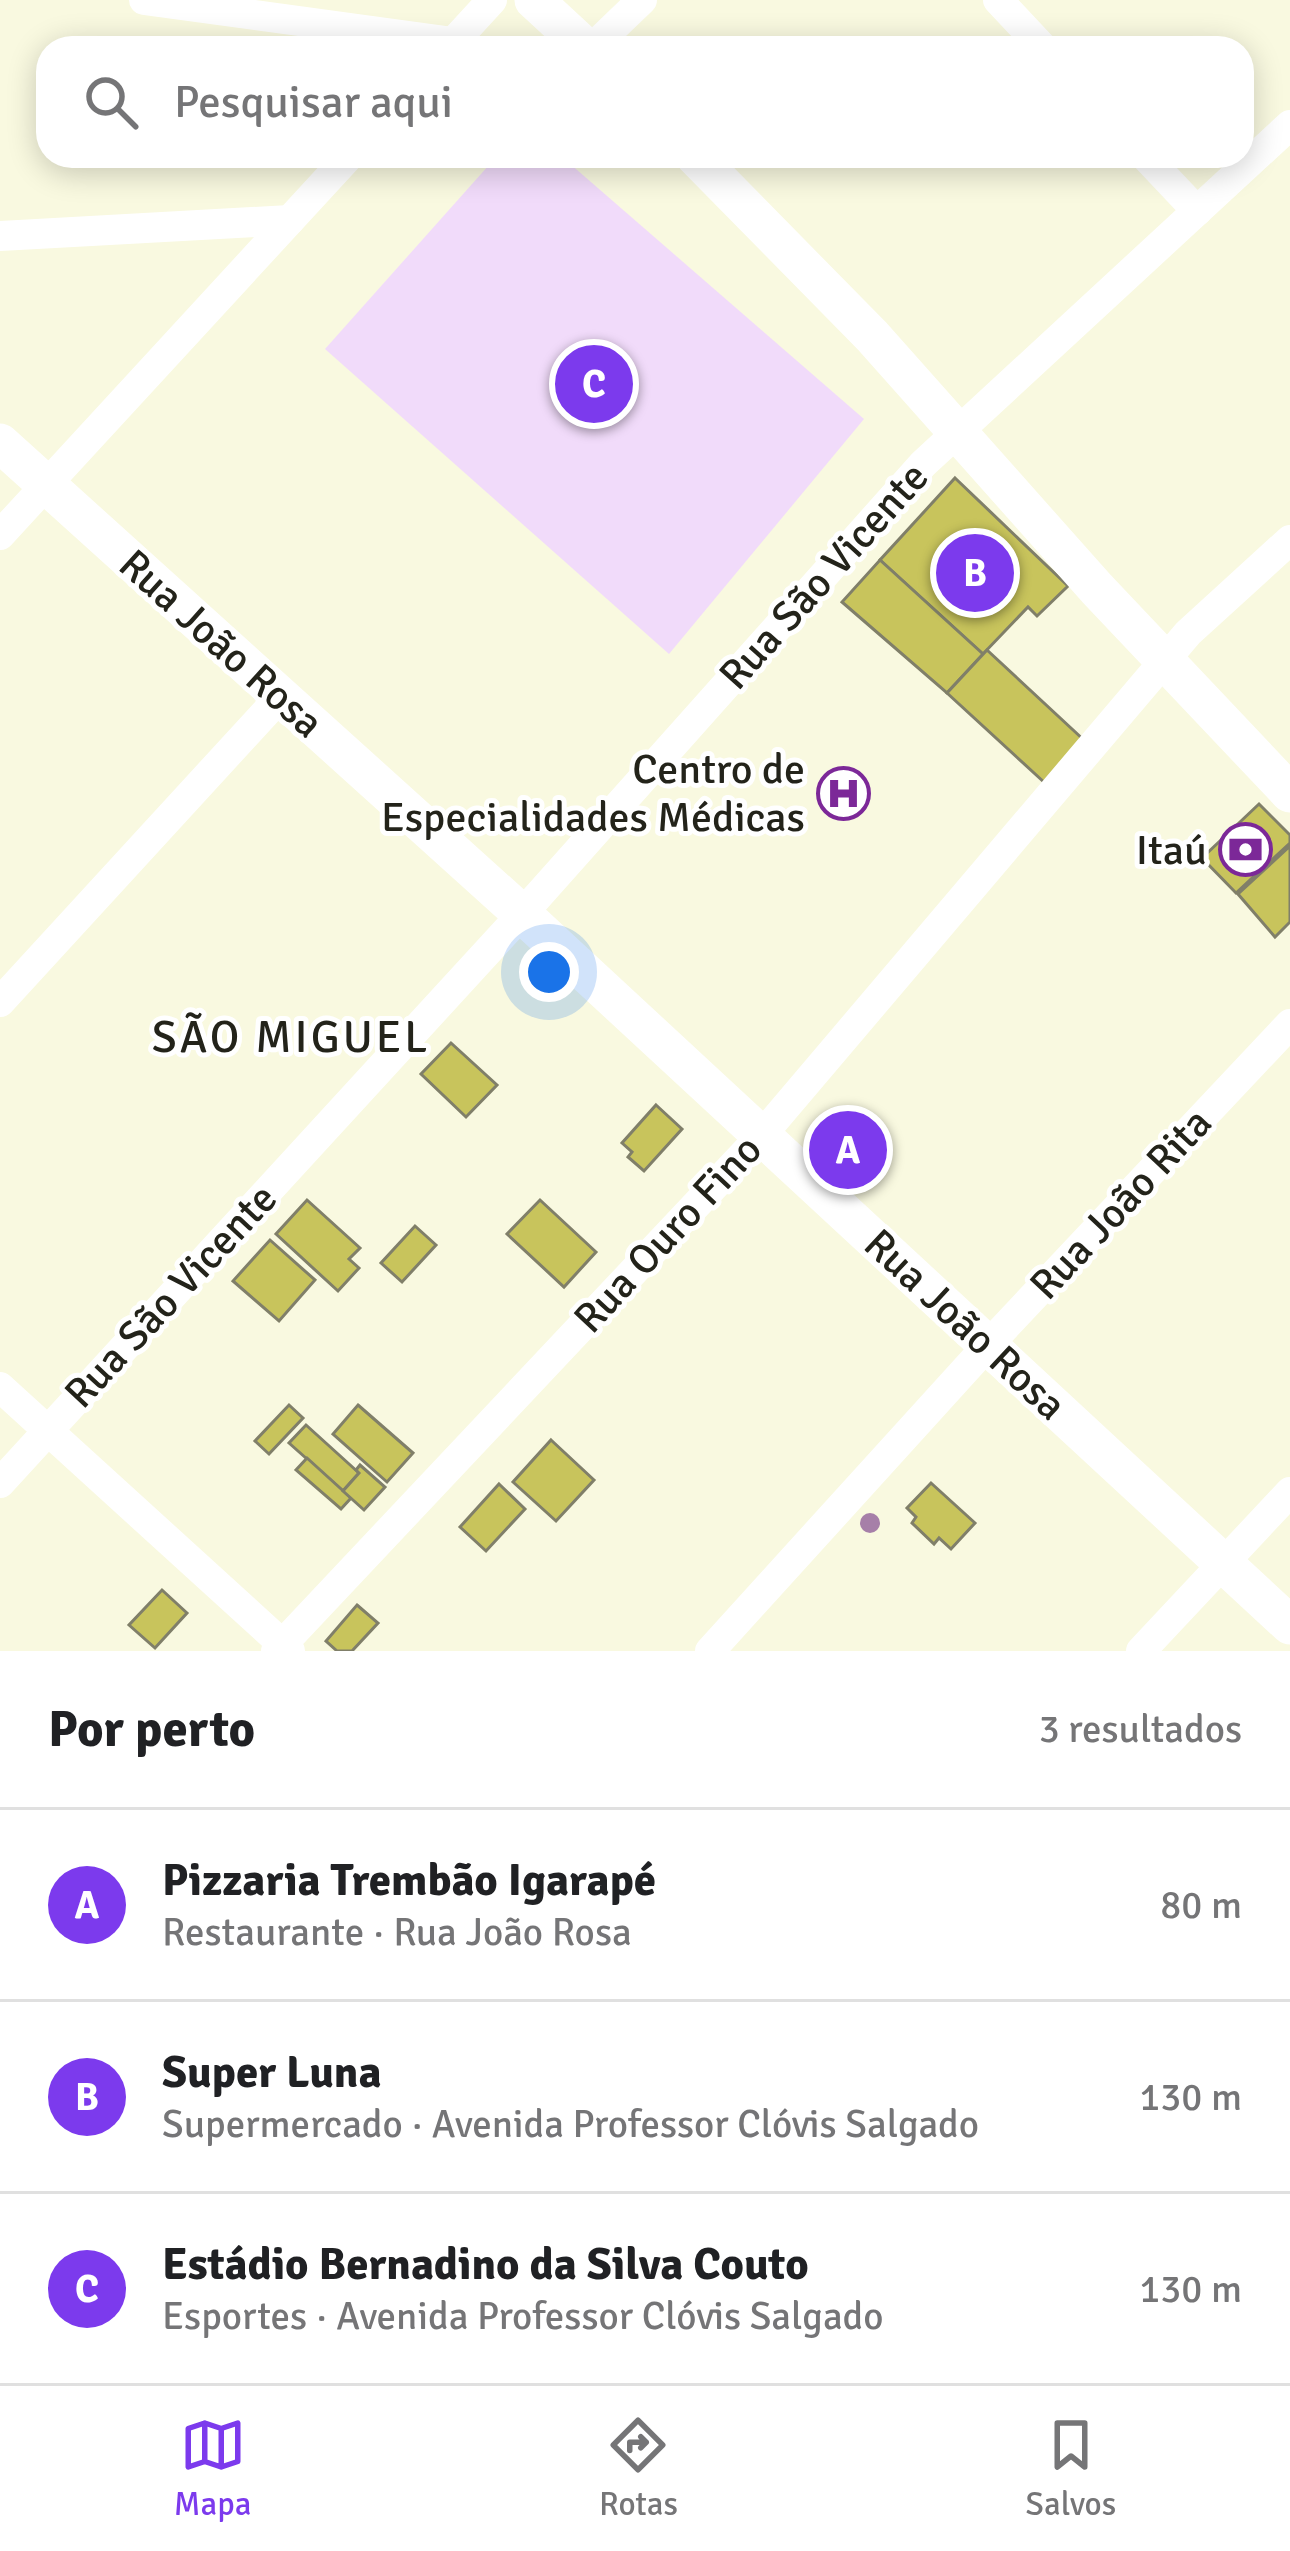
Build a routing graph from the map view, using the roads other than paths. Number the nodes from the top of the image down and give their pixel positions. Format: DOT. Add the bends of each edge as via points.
graph roads {
  1 [pos="144,0"];
  2 [pos="492,0"];
  3 [pos="534,0"];
  4 [pos="642,0"];
  5 [pos="998,0"];
  6 [pos="389,36"];
  7 [pos="458,36"];
  8 [pos="575,36"];
  9 [pos="602,36"];
  10 [pos="1032,36"];
  11 [pos="1290,125"];
  12 [pos="1254,158"];
  13 [pos="338,168"];
  14 [pos="707,168"];
  15 [pos="1156,168"];
  16 [pos="1244,168"];
  17 [pos="1197,211"];
  18 [pos="290,220"];
  19 [pos="0,236"];
  20 [pos="956,430"];
  21 [pos="0,443"];
  22 [pos="46,485"];
  23 [pos="0,535"];
  24 [pos="1290,540"];
  25 [pos="1165,660"];
  26 [pos="279,698"];
  27 [pos="1290,793"];
  28 [pos="522,914"];
  29 [pos="0,1002"];
  30 [pos="1290,1024"];
  31 [pos="761,1136"];
  32 [pos="987,1346"];
  33 [pos="0,1387"];
  34 [pos="47,1430"];
  35 [pos="0,1483"];
  36 [pos="1290,1492"];
  37 [pos="1222,1562"];
  38 [pos="1290,1625"];
  39 [pos="283,1648"];
  40 [pos="710,1651"];
  41 [pos="1141,1651"];
  1 -- 6 [label="street"];
  2 -- 7 [label="street"];
  3 -- 8 [label="main road"];
  4 -- 9 [label="street"];
  5 -- 10 [label="street"];
  11 -- 12 [label="street, Rua São Vicente"];
  13 -- 18 [label="street"];
  14 -- 20 [label="main road"];
  15 -- 17 [label="street"];
  16 -- 17 [label="street, Rua São Vicente"];
  17 -- 20 [label="street, Rua São Vicente"];
  18 -- 19 [label="street"];
  18 -- 22 [label="street"];
  20 -- 25 [label="main road"];
  20 -- 28 [label="street, Rua São Vicente"];
  21 -- 22 [label="main road, Rua João Rosa"];
  22 -- 23 [label="street"];
  22 -- 26 [label="main road, Rua João Rosa"];
  24 -- 25 [label="street, Rua Ouro Fino"];
  25 -- 27 [label="main road"];
  25 -- 31 [label="street, Rua Ouro Fino"];
  26 -- 28 [label="main road, Rua João Rosa"];
  26 -- 29 [label="street"];
  28 -- 31 [label="main road, Rua João Rosa"];
  28 -- 34 [label="street, Rua São Vicente"];
  30 -- 32 [label="street, Rua João Rita"];
  31 -- 32 [label="main road, Rua João Rosa"];
  31 -- 39 [label="street, Rua Ouro Fino"];
  32 -- 37 [label="main road, Rua João Rosa"];
  32 -- 40 [label="street, Rua João Rita"];
  33 -- 34 [label="street"];
  34 -- 35 [label="street, Rua São Vicente"];
  34 -- 39 [label="street"];
  36 -- 37 [label="street"];
  37 -- 38 [label="main road, Rua João Rosa"];
  37 -- 41 [label="street"];
}
